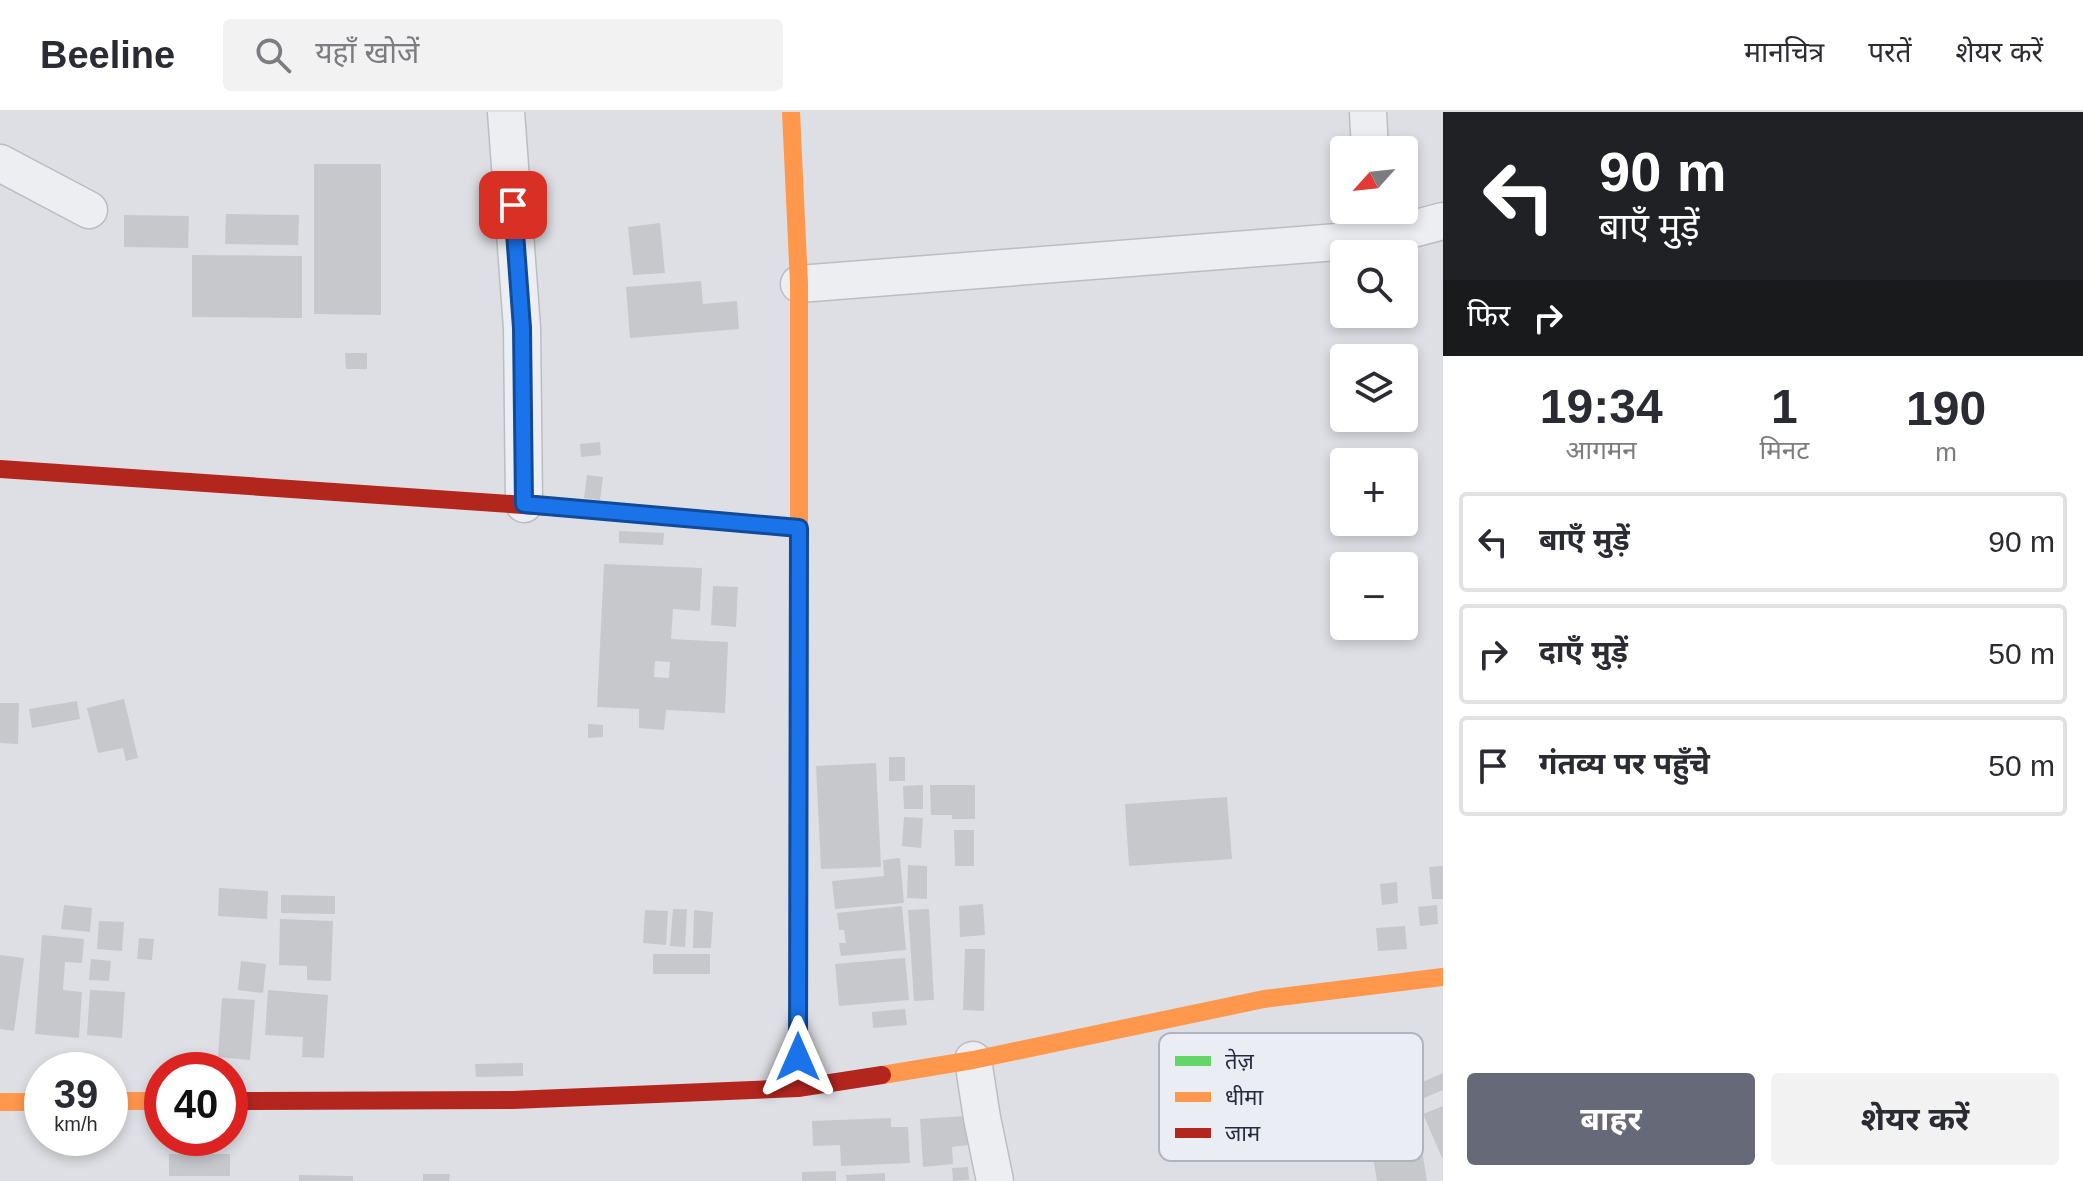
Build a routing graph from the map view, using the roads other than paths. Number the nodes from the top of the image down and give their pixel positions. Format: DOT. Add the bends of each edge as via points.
graph roads {
  1 [pos="506,112"];
  2 [pos="791,112"];
  3 [pos="1368,112"];
  4 [pos="1369,136"];
  5 [pos="0,163"];
  6 [pos="89,210"];
  7 [pos="1443,221"];
  8 [pos="1418,222"];
  9 [pos="1374,224"];
  10 [pos="799,284"];
  11 [pos="0,469"];
  12 [pos="524,504"];
  13 [pos="799,528"];
  14 [pos="1443,977"];
  15 [pos="973,1060"];
  16 [pos="798,1088"];
  17 [pos="248,1101"];
  18 [pos="0,1102"];
  19 [pos="24,1102"];
  20 [pos="995,1181"];
  1 -- 12 [label="street" via="522,328"];
  2 -- 10 [label="street"];
  3 -- 4 [label="street"];
  5 -- 6 [label="street"];
  7 -- 8 [label="street"];
  9 -- 10 [label="street"];
  10 -- 13 [label="street"];
  11 -- 12 [label="street"];
  12 -- 13 [label="street"];
  13 -- 16 [label="street"];
  14 -- 15 [label="street" via="1264,999"];
  15 -- 16 [label="street"];
  15 -- 20 [label="street"];
  16 -- 17 [label="street" via="513,1100"];
  18 -- 19 [label="street"];
}
